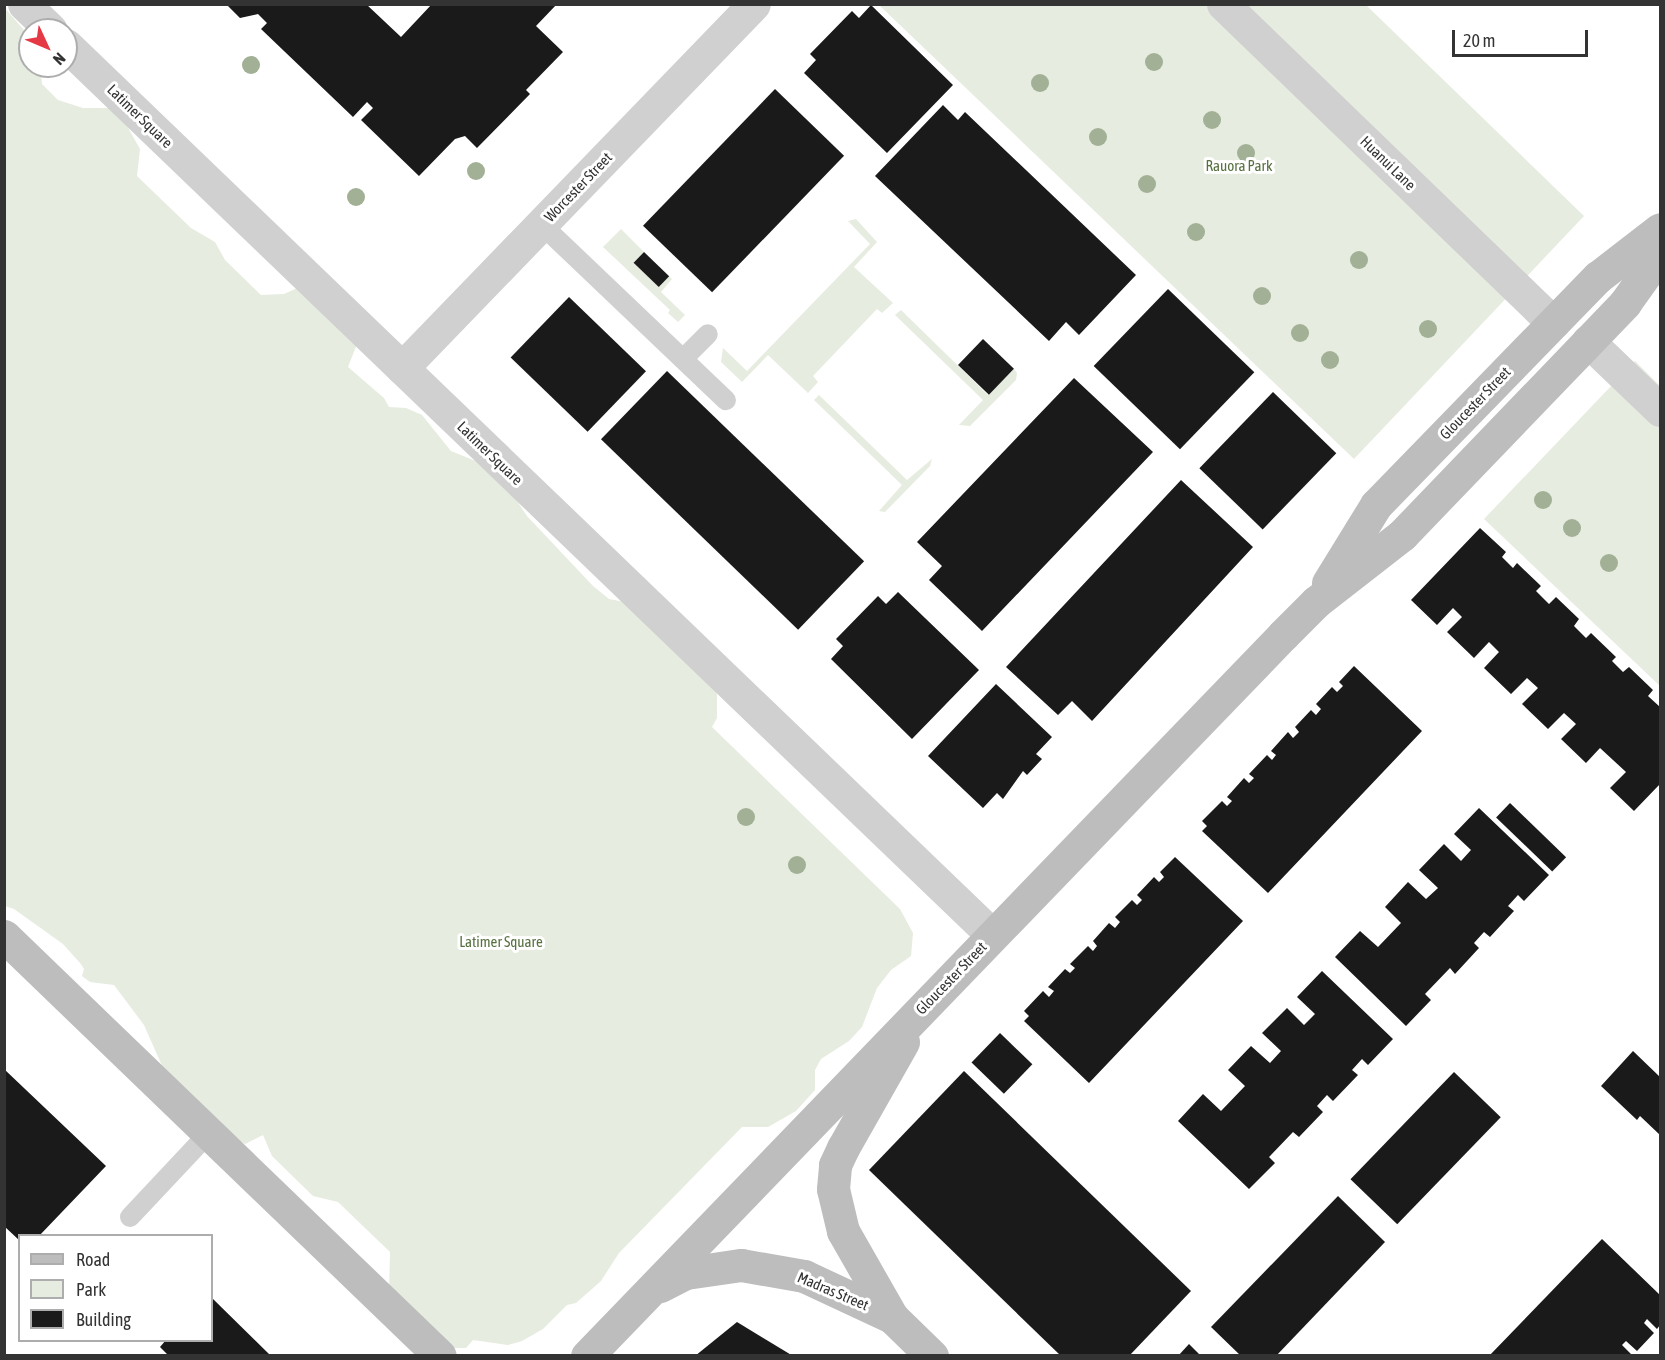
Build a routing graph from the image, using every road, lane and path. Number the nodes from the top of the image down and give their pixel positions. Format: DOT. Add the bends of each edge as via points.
graph roads {
  1 [pos="24,4"];
  2 [pos="753,4"];
  3 [pos="1223,4"];
  4 [pos="39,18"];
  5 [pos="78,57"];
  6 [pos="542,225"];
  7 [pos="1660,229"];
  8 [pos="1660,254"];
  9 [pos="1553,323"];
  10 [pos="708,334"];
  11 [pos="1588,341"];
  12 [pos="683,360"];
  13 [pos="402,368"];
  14 [pos="726,400"];
  15 [pos="1660,410"];
  16 [pos="1316,602"];
  17 [pos="992,935"];
  18 [pos="4,936"];
  19 [pos="911,1020"];
  20 [pos="208,1134"];
  21 [pos="130,1218"];
  22 [pos="650,1291"];
  23 [pos="892,1317"];
  24 [pos="441,1356"];
  25 [pos="587,1356"];
  26 [pos="932,1356"];
  1 -- 4 [label="street"];
  2 -- 6 [label="street, Worcester Street"];
  3 -- 9 [label="street, Huanui Lane"];
  5 -- 13 [label="street, Latimer Square"];
  6 -- 12 [label="lane"];
  6 -- 13 [label="street, Worcester Street"];
  7 -- 9 [label="street, Gloucester Street" via="1598,277"];
  8 -- 11 [label="street, Gloucester Street" via="1625,303"];
  9 -- 16 [label="street, Gloucester Street" via="1376,505"];
  10 -- 12 [label="lane"];
  11 -- 15 [label="street"];
  11 -- 16 [label="street, Gloucester Street" via="1402,535"];
  12 -- 14 [label="lane"];
  13 -- 17 [label="street, Latimer Square"];
  16 -- 17 [label="street, Gloucester Street"];
  17 -- 19 [label="street, Gloucester Street"];
  18 -- 20 [label="street"];
  19 -- 22 [label="street, Gloucester Street"];
  19 -- 23 [label="street" via="898,1057 835,1165 833,1189 843,1231"];
  20 -- 21 [label="lane"];
  20 -- 24 [label="street"];
  22 -- 23 [label="street, Madras Street" via="686,1273 714,1267 770,1268 830,1287"];
  22 -- 25 [label="street, Gloucester Street"];
  23 -- 26 [label="street, Madras Street"];
}
